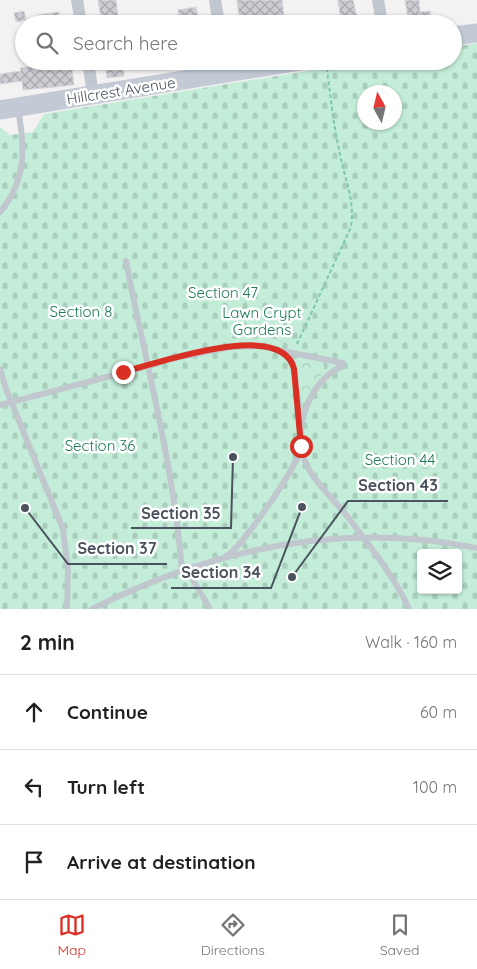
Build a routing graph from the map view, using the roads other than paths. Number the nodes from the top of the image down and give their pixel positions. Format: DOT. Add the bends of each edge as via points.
graph roads {
  1 [pos="78,0"];
  2 [pos="215,0"];
  3 [pos="378,0"];
  4 [pos="80,15"];
  5 [pos="218,15"];
  6 [pos="380,15"];
  7 [pos="477,32"];
  8 [pos="462,34"];
  9 [pos="89,70"];
  10 [pos="212,70"];
  11 [pos="93,95"];
  12 [pos="9,109"];
  13 [pos="0,212"];
  14 [pos="126,261"];
  15 [pos="279,350"];
  16 [pos="147,366"];
  17 [pos="0,369"];
  18 [pos="10,401"];
  19 [pos="0,405"];
  20 [pos="301,437"];
  21 [pos="362,537"];
  22 [pos="477,548"];
  23 [pos="226,557"];
  24 [pos="185,571"];
  25 [pos="67,609"];
  26 [pos="92,609"];
  27 [pos="210,609"];
  28 [pos="409,609"];
  1 -- 4 [label="street"];
  2 -- 5 [label="street"];
  3 -- 6 [label="street"];
  7 -- 8 [label="street"];
  9 -- 11 [label="street"];
  10 -- 11 [label="street, Hillcrest Avenue"];
  11 -- 12 [label="street, Hillcrest Avenue"];
  12 -- 13 [label="lane" via="23,142 22,167 16,185"];
  14 -- 16 [label="lane"];
  15 -- 16 [label="lane" via="262,346 231,347 196,352"];
  15 -- 20 [label="lane" via="293,363"];
  15 -- 20 [label="lane" via="343,363 324,378 313,393 304,413"];
  16 -- 18 [label="lane"];
  16 -- 24 [label="lane" via="171,476"];
  17 -- 18 [label="lane"];
  18 -- 19 [label="lane"];
  18 -- 25 [label="lane" via="63,529 68,570"];
  20 -- 21 [label="lane" via="306,465"];
  20 -- 23 [label="lane" via="298,457 273,498 242,542"];
  21 -- 22 [label="lane"];
  21 -- 23 [label="lane" via="292,543"];
  21 -- 28 [label="lane"];
  23 -- 24 [label="lane"];
  24 -- 26 [label="lane"];
  24 -- 27 [label="lane"];
}
